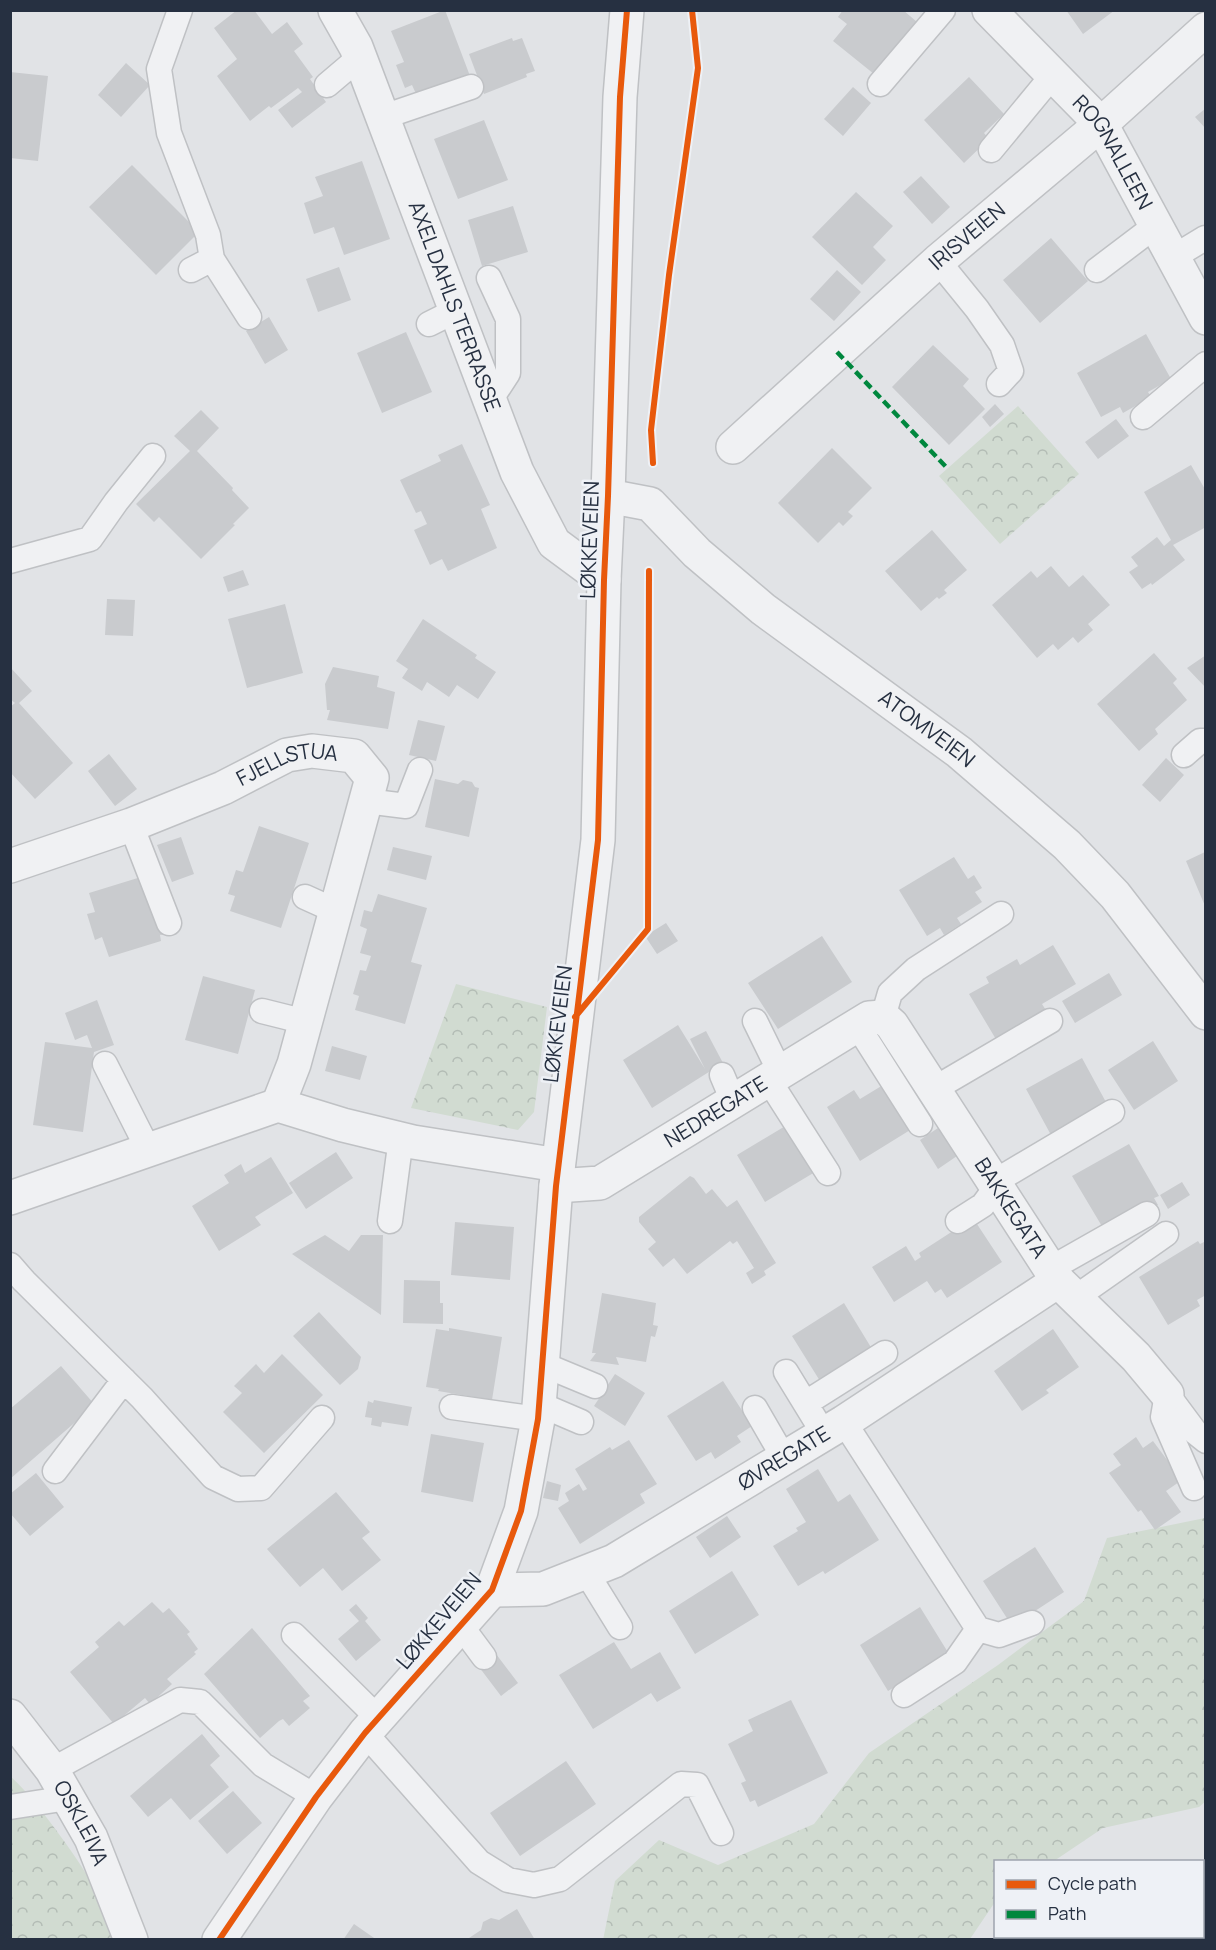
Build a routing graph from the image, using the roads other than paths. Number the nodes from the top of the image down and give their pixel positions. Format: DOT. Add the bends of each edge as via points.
graph roads {
  1 [pos="180,10"];
  2 [pos="334,10"];
  3 [pos="627,10"];
  4 [pos="943,10"];
  5 [pos="989,10"];
  6 [pos="1206,29"];
  7 [pos="360,57"];
  8 [pos="1053,75"];
  9 [pos="880,84"];
  10 [pos="327,85"];
  11 [pos="471,87"];
  12 [pos="383,117"];
  13 [pos="1101,124"];
  14 [pos="991,150"];
  15 [pos="1155,226"];
  16 [pos="1205,238"];
  17 [pos="1172,258"];
  18 [pos="938,261"];
  19 [pos="1097,270"];
  20 [pos="489,278"];
  21 [pos="249,316"];
  22 [pos="1206,318"];
  23 [pos="1206,364"];
  24 [pos="999,384"];
  25 [pos="489,402"];
  26 [pos="1143,417"];
  27 [pos="733,447"];
  28 [pos="153,456"];
  29 [pos="608,496"];
  30 [pos="10,561"];
  31 [pos="604,580"];
  32 [pos="1206,741"];
  33 [pos="1184,755"];
  34 [pos="420,770"];
  35 [pos="366,801"];
  36 [pos="131,825"];
  37 [pos="10,866"];
  38 [pos="305,897"];
  39 [pos="336,911"];
  40 [pos="1001,914"];
  41 [pos="169,923"];
  42 [pos="1201,999"];
  43 [pos="262,1011"];
  44 [pos="870,1020"];
  45 [pos="756,1021"];
  46 [pos="306,1022"];
  47 [pos="1050,1022"];
  48 [pos="105,1064"];
  49 [pos="774,1076"];
  50 [pos="934,1089"];
  51 [pos="278,1105"];
  52 [pos="1112,1112"];
  53 [pos="920,1124"];
  54 [pos="401,1138"];
  55 [pos="149,1151"];
  56 [pos="828,1173"];
  57 [pos="557,1175"];
  58 [pos="995,1184"];
  59 [pos="10,1197"];
  60 [pos="1147,1214"];
  61 [pos="390,1221"];
  62 [pos="957,1221"];
  63 [pos="1166,1234"];
  64 [pos="10,1265"];
  65 [pos="1061,1282"];
  66 [pos="885,1353"];
  67 [pos="542,1364"];
  68 [pos="786,1372"];
  69 [pos="124,1380"];
  70 [pos="595,1386"];
  71 [pos="1167,1394"];
  72 [pos="806,1403"];
  73 [pos="452,1407"];
  74 [pos="755,1408"];
  75 [pos="538,1411"];
  76 [pos="322,1418"];
  77 [pos="581,1422"];
  78 [pos="834,1428"];
  79 [pos="1206,1442"];
  80 [pos="784,1458"];
  81 [pos="54,1471"];
  82 [pos="1194,1488"];
  83 [pos="586,1572"];
  84 [pos="492,1590"];
  85 [pos="1032,1623"];
  86 [pos="460,1626"];
  87 [pos="620,1627"];
  88 [pos="978,1629"];
  89 [pos="294,1635"];
  90 [pos="484,1657"];
  91 [pos="904,1695"];
  92 [pos="14,1724"];
  93 [pos="372,1726"];
  94 [pos="52,1770"];
  95 [pos="316,1797"];
  96 [pos="68,1798"];
  97 [pos="10,1807"];
  98 [pos="721,1833"];
  99 [pos="131,1940"];
  100 [pos="219,1940"];
  1 -- 21 [label="lane" via="159,69 169,133 208,235 201,264"];
  2 -- 7 [label="street, AXEL DAHLS TERRASSE"];
  3 -- 29 [label="street, LØKKEVEIEN" via="620,98"];
  4 -- 9 [label="lane"];
  5 -- 8 [label="street, ROGNALLEEN"];
  6 -- 13 [label="street, IRISVEIEN"];
  7 -- 10 [label="lane"];
  7 -- 12 [label="street, AXEL DAHLS TERRASSE"];
  8 -- 13 [label="street, ROGNALLEEN"];
  8 -- 14 [label="lane"];
  11 -- 12 [label="lane"];
  12 -- 25 [label="street, AXEL DAHLS TERRASSE" via="442,317"];
  13 -- 15 [label="street, ROGNALLEEN"];
  13 -- 18 [label="street, IRISVEIEN"];
  15 -- 17 [label="street, ROGNALLEEN"];
  15 -- 19 [label="lane"];
  16 -- 17 [label="lane"];
  17 -- 22 [label="street, ROGNALLEEN"];
  18 -- 24 [label="lane" via="1002,345 1011,371"];
  18 -- 27 [label="street, IRISVEIEN"];
  20 -- 25 [label="lane" via="508,318 508,373"];
  23 -- 26 [label="lane"];
  25 -- 31 [label="street, AXEL DAHLS TERRASSE" via="517,472 554,543"];
  28 -- 30 [label="lane" via="90,539"];
  29 -- 31 [label="street, LØKKEVEIEN"];
  29 -- 42 [label="street, ATOMVEIEN" via="650,504 697,553 763,609 959,752 1067,845 1115,895"];
  31 -- 57 [label="street, LØKKEVEIEN" via="598,840"];
  32 -- 33 [label="lane" via="1200,741"];
  34 -- 35 [label="lane" via="406,806"];
  35 -- 36 [label="street, FJELLSTUA" via="372,778 354,756 312,751 287,755 223,788"];
  35 -- 39 [label="street, FJELLSTUA"];
  36 -- 37 [label="street, FJELLSTUA"];
  36 -- 41 [label="lane"];
  38 -- 39 [label="lane"];
  39 -- 46 [label="street, FJELLSTUA"];
  40 -- 44 [label="lane" via="916,969 890,993"];
  43 -- 46 [label="lane"];
  44 -- 49 [label="street, NEDREGATE"];
  44 -- 50 [label="street, BAKKEGATA" via="892,1025"];
  44 -- 53 [label="lane"];
  45 -- 49 [label="lane"];
  46 -- 51 [label="street, FJELLSTUA"];
  47 -- 50 [label="lane"];
  48 -- 55 [label="lane"];
  49 -- 56 [label="lane"];
  49 -- 57 [label="street, NEDREGATE" via="728,1088 600,1183"];
  50 -- 58 [label="street, BAKKEGATA"];
  51 -- 54 [label="street"];
  51 -- 55 [label="street"];
  52 -- 58 [label="lane"];
  54 -- 57 [label="street"];
  54 -- 61 [label="lane"];
  55 -- 59 [label="street"];
  57 -- 67 [label="street, LØKKEVEIEN"];
  58 -- 62 [label="lane" via="983,1205"];
  58 -- 65 [label="street, BAKKEGATA"];
  60 -- 65 [label="lane"];
  63 -- 65 [label="lane"];
  64 -- 69 [label="lane"];
  65 -- 71 [label="street, BAKKEGATA"];
  65 -- 78 [label="street, ØVREGATE"];
  66 -- 72 [label="lane"];
  67 -- 70 [label="lane"];
  67 -- 75 [label="street, LØKKEVEIEN"];
  68 -- 72 [label="lane"];
  69 -- 76 [label="lane" via="213,1477 238,1489 261,1488"];
  69 -- 81 [label="lane"];
  71 -- 79 [label="lane"];
  71 -- 82 [label="lane" via="1163,1418"];
  72 -- 78 [label="lane"];
  73 -- 75 [label="lane"];
  74 -- 80 [label="lane"];
  75 -- 77 [label="lane"];
  75 -- 84 [label="street, LØKKEVEIEN" via="521,1511"];
  78 -- 80 [label="street, ØVREGATE"];
  78 -- 88 [label="lane"];
  80 -- 83 [label="street, ØVREGATE" via="614,1561"];
  83 -- 84 [label="street, ØVREGATE" via="543,1589"];
  83 -- 87 [label="lane"];
  84 -- 86 [label="street, LØKKEVEIEN"];
  85 -- 88 [label="lane" via="999,1635"];
  86 -- 90 [label="lane"];
  86 -- 93 [label="street, LØKKEVEIEN"];
  88 -- 91 [label="lane" via="955,1662"];
  89 -- 93 [label="lane"];
  92 -- 94 [label="street, OSKLEIVA"];
  93 -- 95 [label="street, LØKKEVEIEN"];
  93 -- 98 [label="lane" via="479,1862 508,1880 534,1885 560,1879 681,1784 697,1785"];
  94 -- 95 [label="lane" via="180,1700 200,1702 262,1765"];
  94 -- 96 [label="street, OSKLEIVA"];
  95 -- 100 [label="street, LØKKEVEIEN"];
  96 -- 97 [label="lane"];
  96 -- 99 [label="street, OSKLEIVA" via="91,1838"];
}
